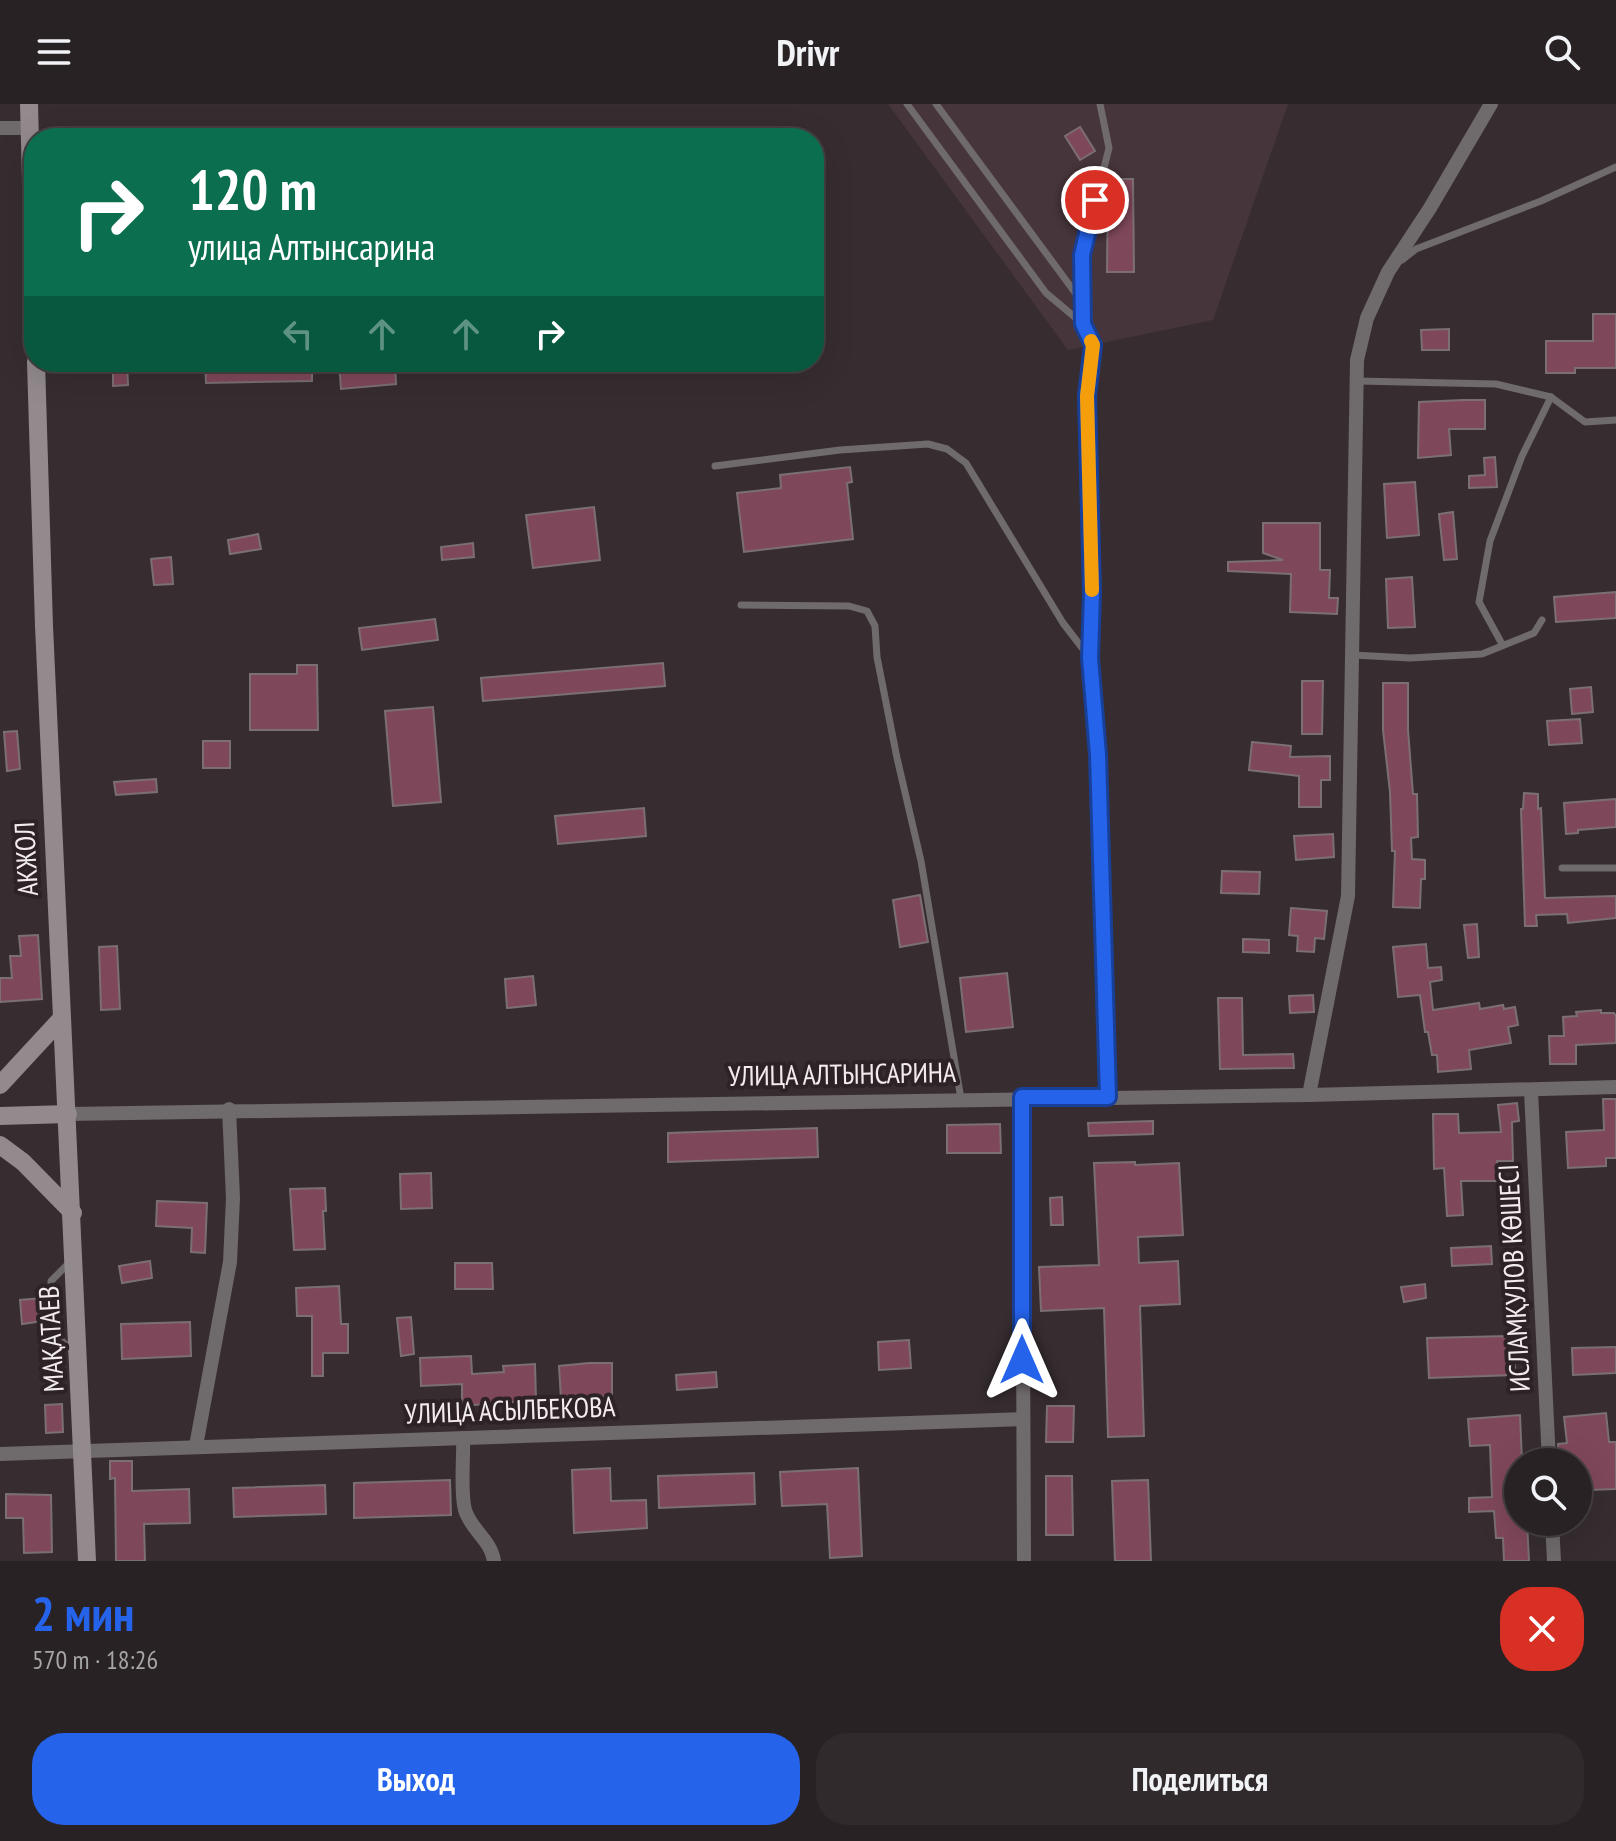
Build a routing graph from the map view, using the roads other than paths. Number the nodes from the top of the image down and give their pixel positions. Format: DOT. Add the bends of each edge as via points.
graph roads {
  1 [pos="29,104"];
  2 [pos="907,104"];
  3 [pos="936,104"];
  4 [pos="1100,104"];
  5 [pos="1491,104"];
  6 [pos="0,128"];
  7 [pos="29,128"];
  8 [pos="1616,167"];
  9 [pos="1388,272"];
  10 [pos="1083,303"];
  11 [pos="1083,324"];
  12 [pos="36,372"];
  13 [pos="1357,381"];
  14 [pos="1551,397"];
  15 [pos="1616,420"];
  16 [pos="715,466"];
  17 [pos="741,605"];
  18 [pos="1542,620"];
  19 [pos="1502,644"];
  20 [pos="1353,655"];
  21 [pos="1090,658"];
  22 [pos="1562,868"];
  23 [pos="1616,868"];
  24 [pos="62,1018"];
  25 [pos="0,1085"];
  26 [pos="1616,1087"];
  27 [pos="1531,1091"];
  28 [pos="1309,1095"];
  29 [pos="1022,1097"];
  30 [pos="1108,1097"];
  31 [pos="961,1099"];
  32 [pos="229,1109"];
  33 [pos="68,1114"];
  34 [pos="0,1116"];
  35 [pos="0,1145"];
  36 [pos="73,1213"];
  37 [pos="1022,1419"];
  38 [pos="463,1438"];
  39 [pos="196,1446"];
  40 [pos="1548,1448"];
  41 [pos="84,1451"];
  42 [pos="0,1454"];
  43 [pos="1553,1536"];
  44 [pos="87,1561"];
  45 [pos="494,1561"];
  46 [pos="1024,1561"];
  47 [pos="1554,1561"];
  1 -- 7 [label="main road"];
  2 -- 11 [label="lane" via="1046,293"];
  3 -- 10 [label="lane"];
  4 -- 10 [label="lane" via="1109,148 1082,255"];
  5 -- 9 [label="street"];
  6 -- 7 [label="street"];
  8 -- 9 [label="lane" via="1416,249"];
  9 -- 13 [label="street" via="1367,318"];
  10 -- 11 [label="lane"];
  11 -- 21 [label="lane" via="1093,345 1087,396"];
  12 -- 24 [label="main road, АКЖОЛ"];
  13 -- 14 [label="lane" via="1496,384"];
  13 -- 20 [label="street"];
  14 -- 15 [label="lane" via="1585,422"];
  14 -- 19 [label="lane" via="1490,541 1479,602"];
  16 -- 21 [label="lane" via="840,450 928,444 947,449 966,463 1063,623"];
  17 -- 31 [label="lane" via="849,606 867,611 875,626"];
  18 -- 19 [label="lane" via="1534,633"];
  19 -- 20 [label="lane" via="1482,654"];
  20 -- 28 [label="street" via="1348,896"];
  21 -- 30 [label="lane" via="1098,755"];
  22 -- 23 [label="lane"];
  24 -- 25 [label="main road"];
  24 -- 33 [label="main road, АКЖОЛ"];
  26 -- 27 [label="street, УЛИЦА АЛТЫНСАРИНА"];
  27 -- 28 [label="street, УЛИЦА АЛТЫНСАРИНА"];
  27 -- 40 [label="street, ИСЛАМҚУЛОВ КӨШЕСІ"];
  28 -- 30 [label="street, УЛИЦА АЛТЫНСАРИНА"];
  29 -- 30 [label="street, УЛИЦА АЛТЫНСАРИНА"];
  29 -- 31 [label="street, УЛИЦА АЛТЫНСАРИНА"];
  29 -- 37 [label="street"];
  31 -- 32 [label="street, УЛИЦА АЛТЫНСАРИНА"];
  32 -- 33 [label="street, УЛИЦА АЛТЫНСАРИНА"];
  32 -- 39 [label="street" via="230,1262"];
  33 -- 34 [label="main road"];
  33 -- 36 [label="main road, МАҚАТАЕВ"];
  35 -- 36 [label="main road"];
  36 -- 41 [label="main road, МАҚАТАЕВ"];
  37 -- 38 [label="street, УЛИЦА АСЫЛБЕКОВА"];
  37 -- 46 [label="street"];
  38 -- 39 [label="street, УЛИЦА АСЫЛБЕКОВА"];
  38 -- 45 [label="street" via="464,1509"];
  39 -- 41 [label="street, УЛИЦА АСЫЛБЕКОВА"];
  41 -- 42 [label="street, УЛИЦА АСЫЛБЕКОВА"];
  41 -- 44 [label="main road, МАҚАТАЕВ"];
  43 -- 47 [label="street"];
}
